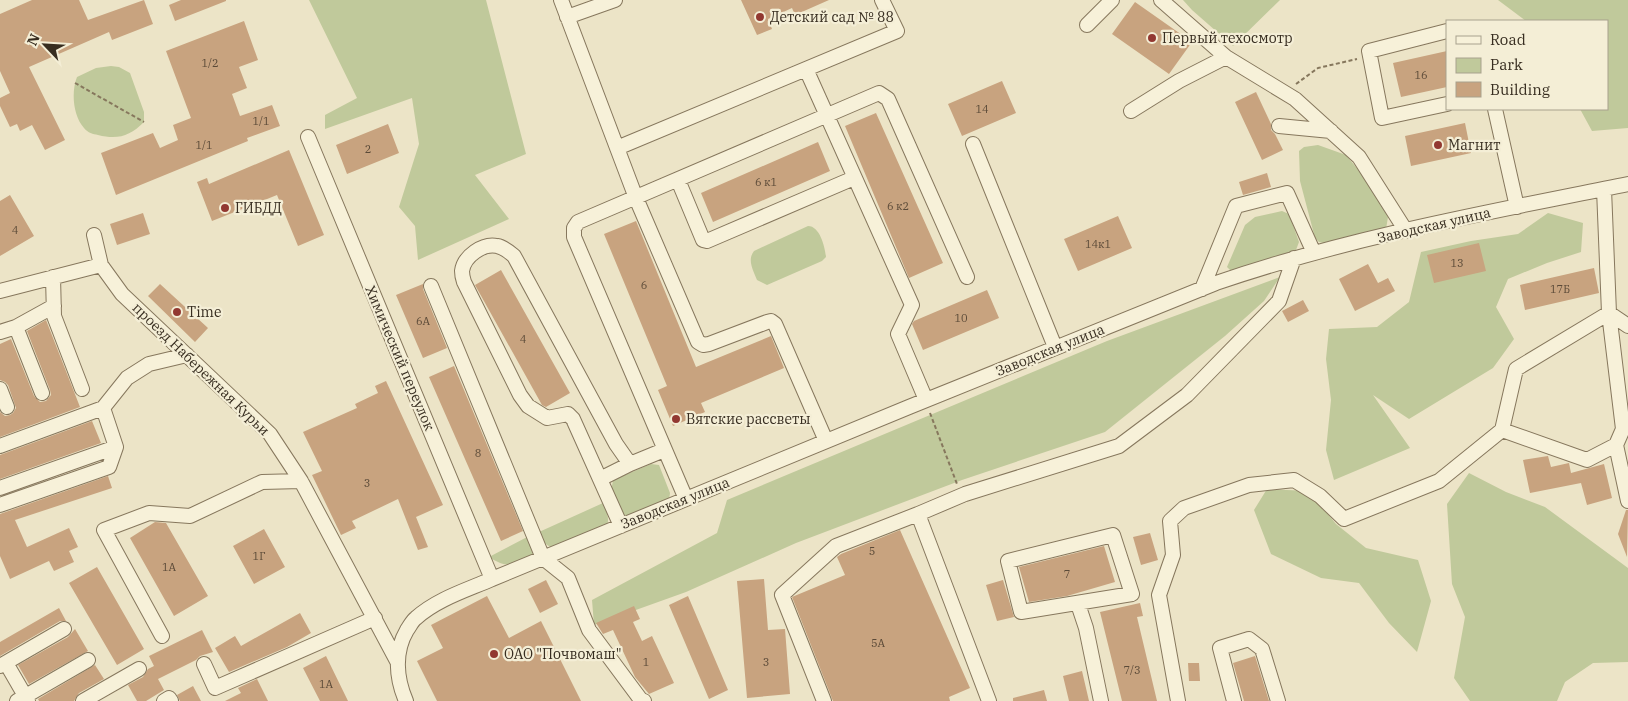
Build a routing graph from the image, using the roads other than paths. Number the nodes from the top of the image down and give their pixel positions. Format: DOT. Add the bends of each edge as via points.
graph roads {
  1 [pos="561,0"];
  2 [pos="615,0"];
  3 [pos="882,0"];
  4 [pos="1112,0"];
  5 [pos="1160,0"];
  6 [pos="567,17"];
  7 [pos="1087,25"];
  8 [pos="1446,31"];
  9 [pos="1226,57"];
  10 [pos="806,69"];
  11 [pos="1446,104"];
  12 [pos="1495,110"];
  13 [pos="1131,111"];
  14 [pos="828,115"];
  15 [pos="1278,126"];
  16 [pos="1330,131"];
  17 [pos="308,137"];
  18 [pos="973,144"];
  19 [pos="617,148"];
  20 [pos="854,178"];
  21 [pos="678,180"];
  22 [pos="1628,184"];
  23 [pos="1604,189"];
  24 [pos="636,198"];
  25 [pos="1518,207"];
  26 [pos="1406,231"];
  27 [pos="94,235"];
  28 [pos="1314,253"];
  29 [pos="1294,258"];
  30 [pos="101,265"];
  31 [pos="53,277"];
  32 [pos="967,277"];
  33 [pos="431,286"];
  34 [pos="1202,289"];
  35 [pos="0,291"];
  36 [pos="54,306"];
  37 [pos="1610,314"];
  38 [pos="1628,326"];
  39 [pos="16,327"];
  40 [pos="0,332"];
  41 [pos="1055,348"];
  42 [pos="187,355"];
  43 [pos="0,389"];
  44 [pos="82,389"];
  45 [pos="42,392"];
  46 [pos="927,404"];
  47 [pos="7,407"];
  48 [pos="103,408"];
  49 [pos="1502,430"];
  50 [pos="826,441"];
  51 [pos="1616,445"];
  52 [pos="0,446"];
  53 [pos="116,447"];
  54 [pos="664,450"];
  55 [pos="630,464"];
  56 [pos="600,479"];
  57 [pos="301,481"];
  58 [pos="0,488"];
  59 [pos="686,499"];
  60 [pos="1628,501"];
  61 [pos="0,505"];
  62 [pos="918,514"];
  63 [pos="621,526"];
  64 [pos="543,558"];
  65 [pos="492,579"];
  66 [pos="1078,604"];
  67 [pos="374,618"];
  68 [pos="64,629"];
  69 [pos="162,636"];
  70 [pos="88,660"];
  71 [pos="397,661"];
  72 [pos="3,664"];
  73 [pos="204,664"];
  74 [pos="139,669"];
  75 [pos="24,699"];
  76 [pos="83,701"];
  77 [pos="406,701"];
  78 [pos="644,701"];
  79 [pos="824,701"];
  80 [pos="989,701"];
  81 [pos="1101,701"];
  82 [pos="1178,701"];
  83 [pos="1234,701"];
  84 [pos="1278,701"];
  1 -- 6 [label="street"];
  2 -- 6 [label="street"];
  3 -- 10 [label="street" via="897,31"];
  4 -- 7 [label="street"];
  5 -- 9 [label="street"];
  6 -- 19 [label="street"];
  8 -- 11 [label="street" via="1369,51 1382,118"];
  9 -- 13 [label="street"];
  9 -- 16 [label="street" via="1295,99"];
  10 -- 14 [label="street"];
  10 -- 19 [label="street"];
  12 -- 25 [label="street"];
  14 -- 20 [label="street"];
  14 -- 21 [label="street"];
  14 -- 32 [label="street" via="879,93 888,99"];
  15 -- 16 [label="street"];
  16 -- 26 [label="street" via="1359,157"];
  17 -- 65 [label="street, Химический переулок"];
  18 -- 41 [label="street"];
  19 -- 24 [label="street"];
  20 -- 21 [label="street" via="707,241 703,240"];
  20 -- 46 [label="street" via="912,305 898,334"];
  21 -- 24 [label="street"];
  22 -- 23 [label="street, Заводская улица"];
  23 -- 25 [label="street, Заводская улица"];
  23 -- 37 [label="street"];
  24 -- 50 [label="street" via="698,342 709,344 766,322 775,324"];
  24 -- 54 [label="street" via="578,222 574,237"];
  25 -- 26 [label="street, Заводская улица"];
  26 -- 28 [label="street, Заводская улица"];
  27 -- 30 [label="street, проезд Набережная Курьи"];
  28 -- 29 [label="street, Заводская улица"];
  28 -- 34 [label="street" via="1287,194 1236,206"];
  29 -- 34 [label="street, Заводская улица"];
  29 -- 62 [label="street" via="1279,301 1187,395 1119,446 962,495"];
  30 -- 31 [label="street"];
  30 -- 42 [label="street, проезд Набережная Курьи" via="122,294"];
  31 -- 35 [label="street"];
  31 -- 36 [label="street"];
  33 -- 64 [label="street"];
  34 -- 41 [label="street, Заводская улица"];
  36 -- 39 [label="street"];
  36 -- 44 [label="street" via="54,316"];
  37 -- 38 [label="street"];
  37 -- 49 [label="street" via="1516,369"];
  37 -- 51 [label="street" via="1623,429"];
  39 -- 40 [label="street"];
  39 -- 45 [label="street"];
  41 -- 46 [label="street, Заводская улица"];
  42 -- 48 [label="street" via="149,364 127,378"];
  42 -- 57 [label="street, проезд Набережная Курьи" via="270,434"];
  43 -- 47 [label="street"];
  46 -- 50 [label="street, Заводская улица"];
  48 -- 52 [label="street"];
  48 -- 53 [label="street"];
  49 -- 51 [label="street" via="1587,460"];
  49 -- 82 [label="street" via="1439,481 1344,519 1320,496 1294,480 1249,486 1184,508 1170,521 1172,555 1159,595"];
  50 -- 59 [label="street, Заводская улица"];
  51 -- 60 [label="street"];
  53 -- 58 [label="street"];
  53 -- 61 [label="street" via="109,467"];
  54 -- 55 [label="street"];
  54 -- 59 [label="street"];
  55 -- 56 [label="street"];
  55 -- 56 [label="street" via="514,256 502,247 490,245 473,253 465,262 464,282 520,395 528,406 547,418 568,414 573,419"];
  56 -- 63 [label="street"];
  57 -- 67 [label="street, проезд Набережная Курьи"];
  57 -- 69 [label="street" via="262,482 190,516 149,513 104,530"];
  59 -- 63 [label="street, Заводская улица"];
  62 -- 79 [label="street" via="836,546 782,595"];
  62 -- 80 [label="street"];
  63 -- 64 [label="street, Заводская улица"];
  64 -- 65 [label="street, Заводская улица"];
  64 -- 78 [label="street" via="568,578 590,630"];
  65 -- 71 [label="street, Заводская улица" via="432,606 414,619 402,640"];
  66 -- 66 [label="street" via="1021,612 1008,561 1113,535 1132,594"];
  66 -- 81 [label="street"];
  67 -- 71 [label="street, проезд Набережная Курьи"];
  67 -- 73 [label="street" via="215,688"];
  68 -- 72 [label="street"];
  70 -- 75 [label="street"];
  71 -- 77 [label="street" via="400,689"];
  72 -- 75 [label="street"];
  74 -- 76 [label="street"];
  83 -- 84 [label="street" via="1220,648 1249,639 1262,649"];
}
